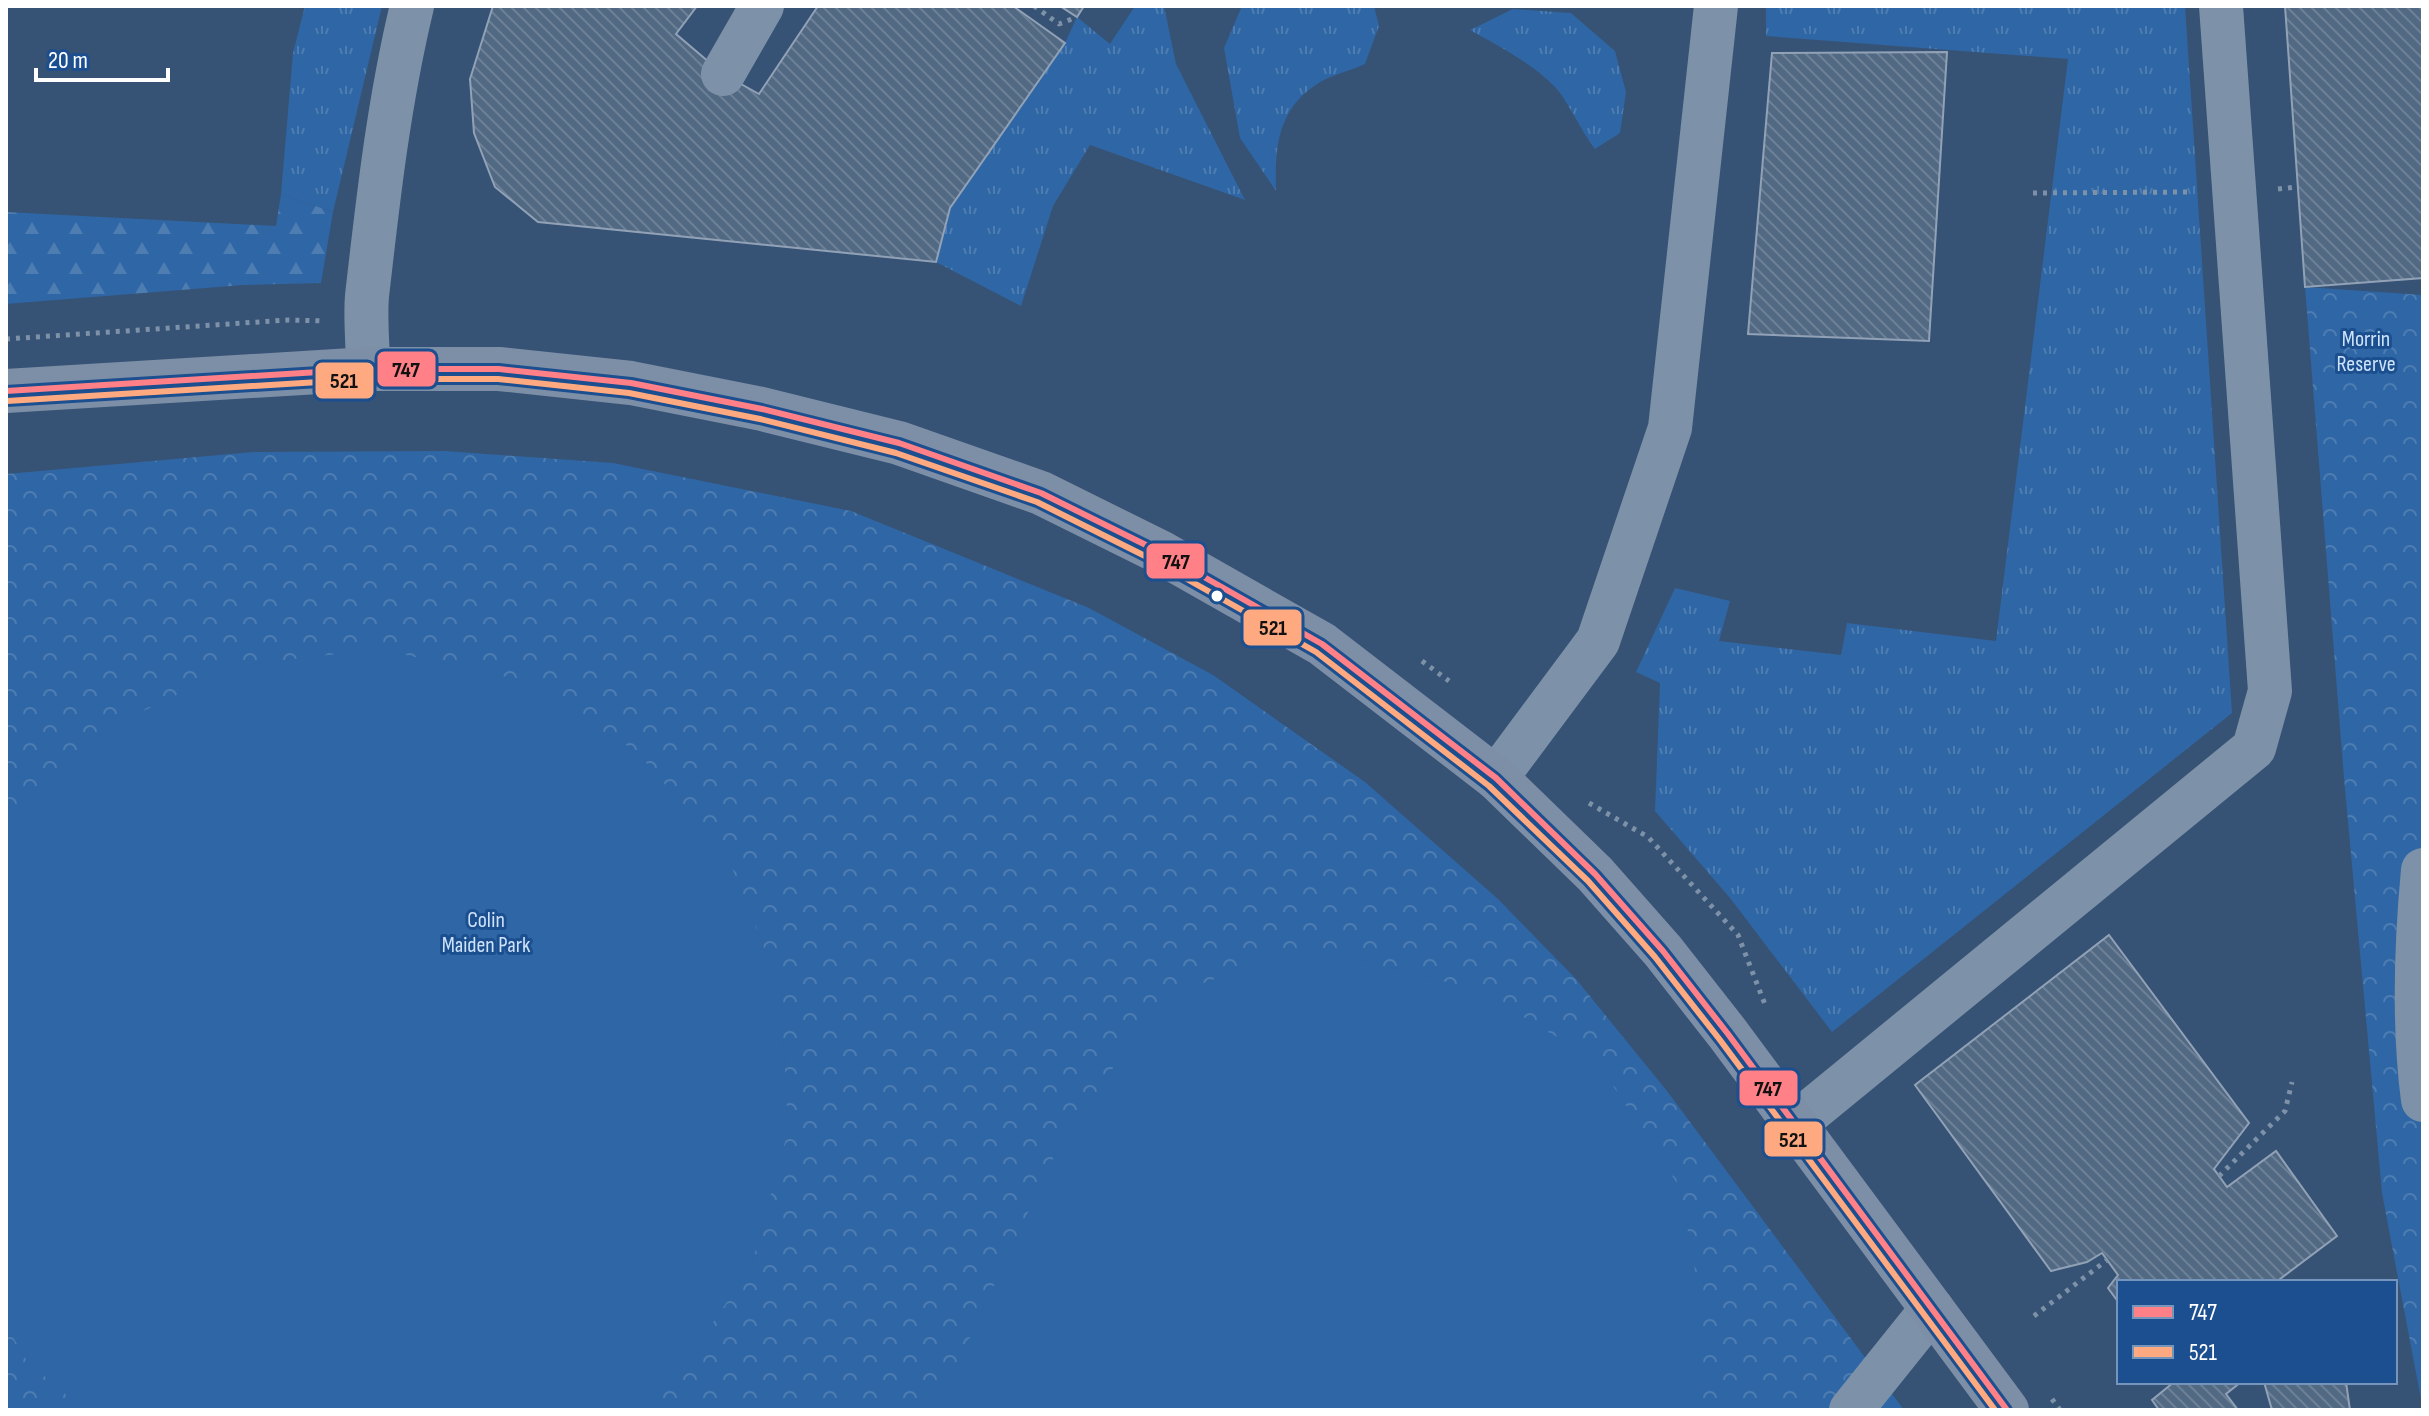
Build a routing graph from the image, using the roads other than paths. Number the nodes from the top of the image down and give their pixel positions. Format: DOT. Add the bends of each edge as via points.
graph roads {
  1 [pos="412,6"];
  2 [pos="762,6"];
  3 [pos="1716,6"];
  4 [pos="2221,6"];
  5 [pos="723,74"];
  6 [pos="368,369"];
  7 [pos="6,391"];
  8 [pos="1496,778"];
  9 [pos="2423,870"];
  10 [pos="2423,1100"];
  11 [pos="1795,1124"];
  12 [pos="1932,1309"];
  13 [pos="1851,1410"];
  14 [pos="2007,1410"];
  1 -- 6 [label="street" via="400,55 367,298"];
  2 -- 5 [label="street"];
  3 -- 8 [label="street" via="1670,428 1598,641"];
  4 -- 11 [label="street" via="2270,691 2254,748"];
  6 -- 7 [label="main road"];
  6 -- 8 [label="main road" via="499,369 631,383 899,443 1041,493 1322,644"];
  8 -- 11 [label="main road" via="1595,874 1663,951"];
  9 -- 10 [label="street" via="2418,930"];
  11 -- 12 [label="main road"];
  12 -- 13 [label="street"];
  12 -- 14 [label="main road"];
}
